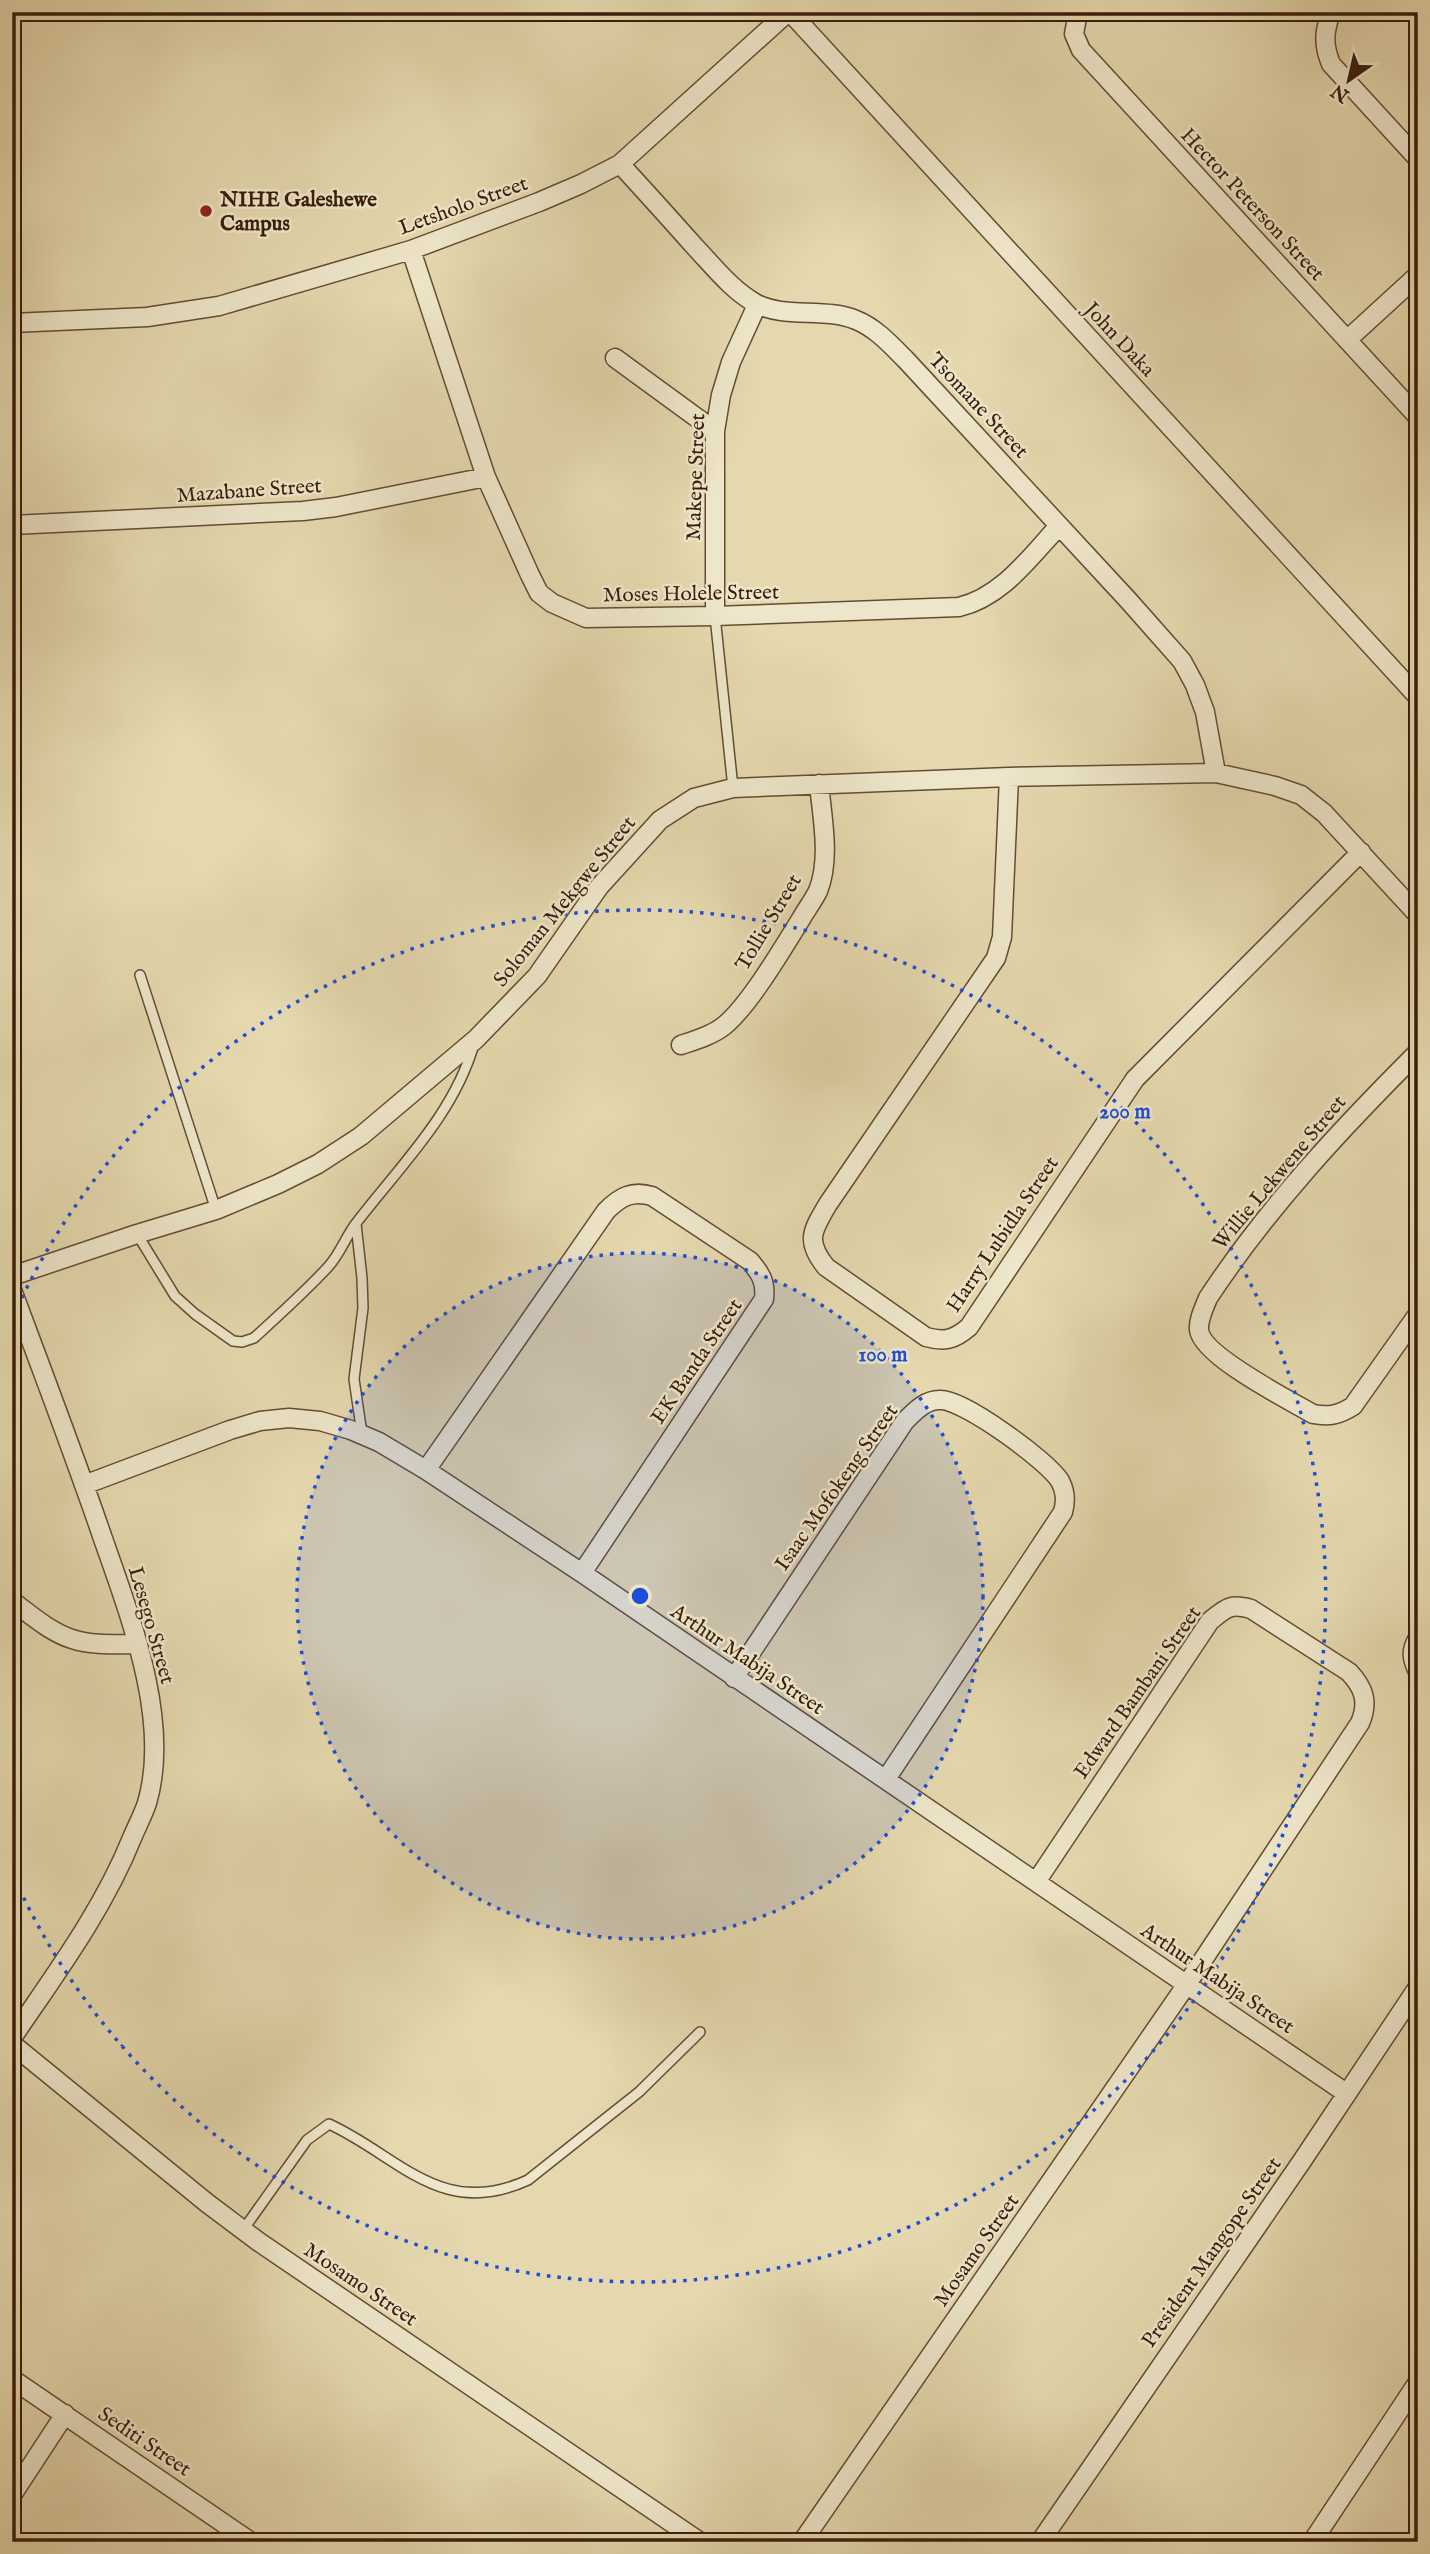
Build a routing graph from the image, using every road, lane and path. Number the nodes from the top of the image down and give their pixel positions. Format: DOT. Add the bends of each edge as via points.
graph roads {
  1 [pos="789,12"];
  2 [pos="1078,12"];
  3 [pos="1331,12"];
  4 [pos="1418,159"];
  5 [pos="620,163"];
  6 [pos="411,250"];
  7 [pos="1418,275"];
  8 [pos="757,305"];
  9 [pos="12,323"];
  10 [pos="1347,340"];
  11 [pos="615,358"];
  12 [pos="1418,417"];
  13 [pos="715,431"];
  14 [pos="486,477"];
  15 [pos="12,525"];
  16 [pos="1059,526"];
  17 [pos="715,616"];
  18 [pos="1418,697"];
  19 [pos="1216,773"];
  20 [pos="1009,777"];
  21 [pos="819,784"];
  22 [pos="733,789"];
  23 [pos="1361,852"];
  24 [pos="1418,915"];
  25 [pos="140,975"];
  26 [pos="476,1039"];
  27 [pos="681,1045"];
  28 [pos="1418,1052"];
  29 [pos="216,1210"];
  30 [pos="356,1224"];
  31 [pos="137,1234"];
  32 [pos="12,1276"];
  33 [pos="12,1290"];
  34 [pos="1418,1314"];
  35 [pos="362,1434"];
  36 [pos="426,1470"];
  37 [pos="84,1485"];
  38 [pos="582,1573"];
  39 [pos="12,1601"];
  40 [pos="1418,1638"];
  41 [pos="138,1644"];
  42 [pos="1418,1672"];
  43 [pos="734,1678"];
  44 [pos="886,1779"];
  45 [pos="1037,1882"];
  46 [pos="1187,1983"];
  47 [pos="1418,1987"];
  48 [pos="700,2032"];
  49 [pos="12,2038"];
  50 [pos="12,2044"];
  51 [pos="1346,2093"];
  52 [pos="243,2230"];
  53 [pos="12,2379"];
  54 [pos="1418,2382"];
  55 [pos="65,2414"];
  56 [pos="12,2494"];
  57 [pos="251,2542"];
  58 [pos="700,2542"];
  59 [pos="802,2542"];
  60 [pos="1040,2542"];
  61 [pos="1312,2542"];
  1 -- 5 [label="street, Letsholo Street"];
  1 -- 18 [label="street, John Daka"];
  2 -- 10 [label="street, Hector Peterson Street" via="1074,34 1081,50"];
  3 -- 4 [label="street" via="1324,33 1331,64"];
  5 -- 6 [label="street, Letsholo Street" via="539,202"];
  5 -- 8 [label="street, Tsomane Street" via="720,274"];
  6 -- 9 [label="street, Letsholo Street" via="219,306 147,317"];
  6 -- 14 [label="street, Moses Holele Street"];
  7 -- 10 [label="street"];
  8 -- 13 [label="street, Makepe Street" via="731,362"];
  8 -- 16 [label="street, Tsomane Street" via="835,314 876,331"];
  10 -- 12 [label="street, Hector Peterson Street"];
  11 -- 13 [label="street"];
  13 -- 17 [label="street, Makepe Street"];
  14 -- 15 [label="street, Mazabane Street" via="303,511"];
  14 -- 17 [label="street, Moses Holele Street" via="539,593 552,603 586,618"];
  16 -- 17 [label="street, Moses Holele Street" via="1003,585 974,604"];
  16 -- 19 [label="street, Tsomane Street" via="1182,662 1205,712"];
  17 -- 22 [label="lane"];
  19 -- 20 [label="street, Soloman Mekgwe Street"];
  19 -- 23 [label="street, Soloman Mekgwe Street" via="1301,795"];
  20 -- 21 [label="street, Soloman Mekgwe Street"];
  20 -- 23 [label="street, Harry Lubidla Street" via="1002,937 996,958 828,1204 811,1238 814,1252 826,1267 926,1337 940,1341 957,1338 969,1327 1135,1079"];
  21 -- 22 [label="street, Soloman Mekgwe Street"];
  21 -- 27 [label="street, Tollie Street" via="824,842 818,891 740,1010 724,1026"];
  22 -- 26 [label="street, Soloman Mekgwe Street" via="694,799 660,820 599,887 537,976"];
  23 -- 24 [label="street, Soloman Mekgwe Street"];
  25 -- 29 [label="lane"];
  26 -- 29 [label="street, Soloman Mekgwe Street" via="361,1136 318,1164"];
  26 -- 30 [label="lane" via="455,1094 400,1172"];
  28 -- 34 [label="street, Willie Lekwene Street" via="1275,1205 1208,1298 1199,1330 1205,1345 1224,1361 1325,1417 1353,1406"];
  29 -- 31 [label="street, Soloman Mekgwe Street"];
  30 -- 31 [label="lane" via="330,1265 254,1338 242,1342 233,1341 175,1296"];
  30 -- 35 [label="lane" via="363,1308 354,1379"];
  31 -- 32 [label="street, Soloman Mekgwe Street"];
  33 -- 37 [label="street, Lesego Street"];
  35 -- 36 [label="street, Arthur Mabija Street"];
  35 -- 37 [label="street, Arthur Mabija Street" via="320,1421 260,1421"];
  36 -- 38 [label="street, Arthur Mabija Street"];
  36 -- 38 [label="street, EK Banda Street" via="606,1211 627,1194 640,1192 663,1203 750,1261 762,1276 764,1299"];
  37 -- 41 [label="street, Lesego Street"];
  38 -- 43 [label="street, Arthur Mabija Street"];
  39 -- 41 [label="street" via="73,1640"];
  40 -- 42 [label="street" via="1412,1659"];
  41 -- 49 [label="street, Lesego Street" via="152,1722 153,1764 147,1802 104,1898"];
  43 -- 44 [label="street, Arthur Mabija Street"];
  43 -- 44 [label="street, Isaac Mofokeng Street" via="905,1421 927,1402 958,1403 1049,1467 1066,1498 1063,1512"];
  44 -- 45 [label="street, Arthur Mabija Street"];
  45 -- 46 [label="street, Arthur Mabija Street"];
  45 -- 46 [label="street, Edward Bambani Street" via="1210,1621 1226,1608 1251,1609 1349,1672 1361,1684 1366,1701 1360,1723"];
  46 -- 51 [label="street, Arthur Mabija Street"];
  46 -- 59 [label="street, Mosamo Street"];
  47 -- 51 [label="street, President Mangope Street"];
  48 -- 52 [label="lane" via="639,2092 528,2180 509,2189 470,2192 428,2183 329,2124 307,2140"];
  50 -- 52 [label="street, Mosamo Street"];
  51 -- 60 [label="street, President Mangope Street"];
  52 -- 58 [label="street, Mosamo Street"];
  53 -- 55 [label="street, Sediti Street"];
  54 -- 61 [label="street"];
  55 -- 56 [label="street"];
  55 -- 57 [label="street, Sediti Street"];
}
